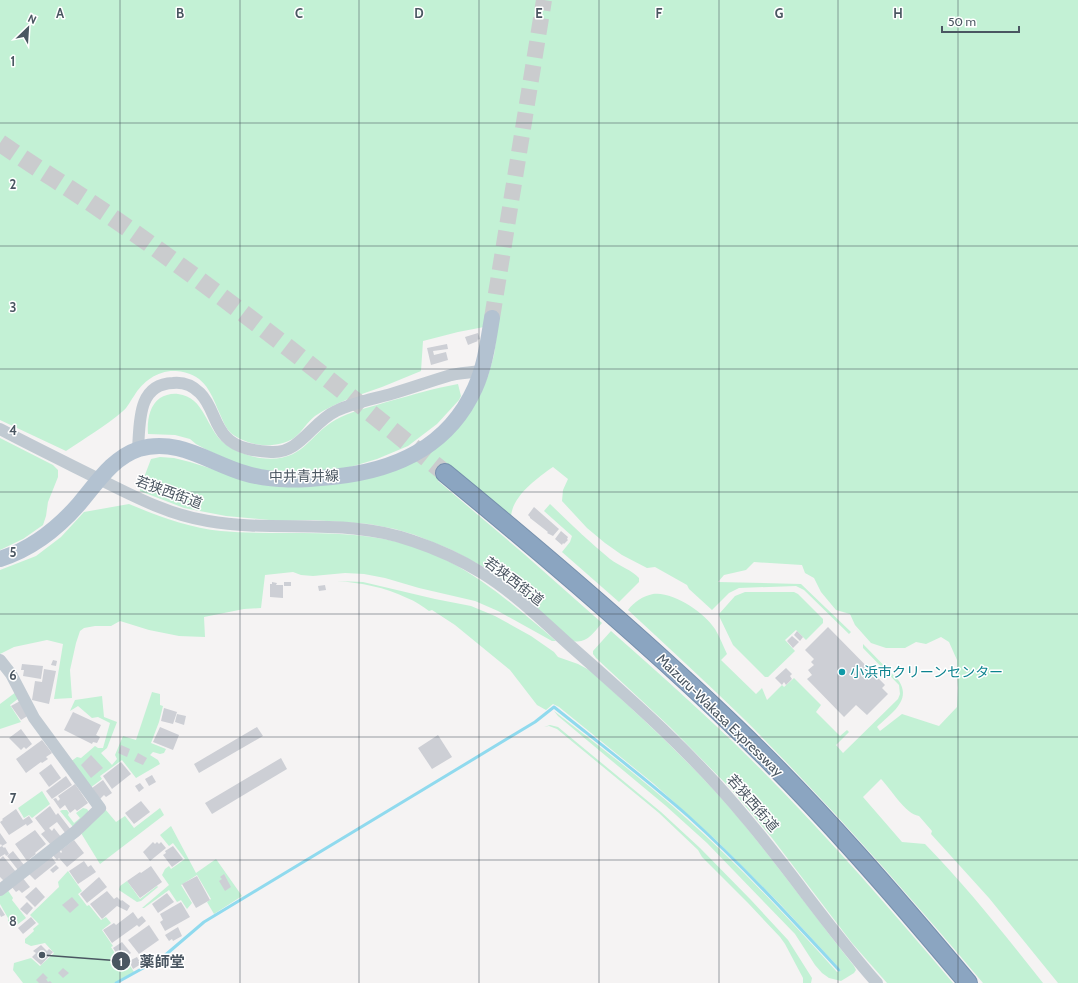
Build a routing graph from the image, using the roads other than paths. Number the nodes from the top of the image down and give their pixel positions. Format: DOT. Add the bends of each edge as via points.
graph roads {
  1 [pos="492,318"];
  2 [pos="481,371"];
  3 [pos="0,429"];
  4 [pos="138,449"];
  5 [pos="445,473"];
  6 [pos="100,479"];
  7 [pos="0,559"];
  8 [pos="0,660"];
  9 [pos="0,890"];
  10 [pos="877,983"];
  11 [pos="968,983"];
  1 -- 2 [label="main road, 中井青井線"];
  2 -- 4 [label="main road, 中井青井線" via="468,403 447,430 417,453 399,462 367,472 305,479 266,478 245,473 186,450 167,446"];
  2 -- 4 [label="street" via="452,375 336,411 300,442 288,449 274,452 235,444 226,438 200,392 190,386 172,382 154,388 146,397 142,408"];
  3 -- 6 [label="street, 若狭西街道"];
  4 -- 6 [label="main road, 中井青井線" via="108,468"];
  5 -- 11 [label="highway, Maizuru-Wakasa Expressway" via="587,592 738,731 835,830"];
  6 -- 7 [label="main road, 中井青井線" via="62,522 36,542"];
  6 -- 10 [label="street, 若狭西街道" via="156,506 195,519 247,526 340,527 390,534 447,554 484,574 518,600 617,687 699,766 765,840"];
  8 -- 9 [label="street" via="11,674 34,718 100,808 76,831"];
}
